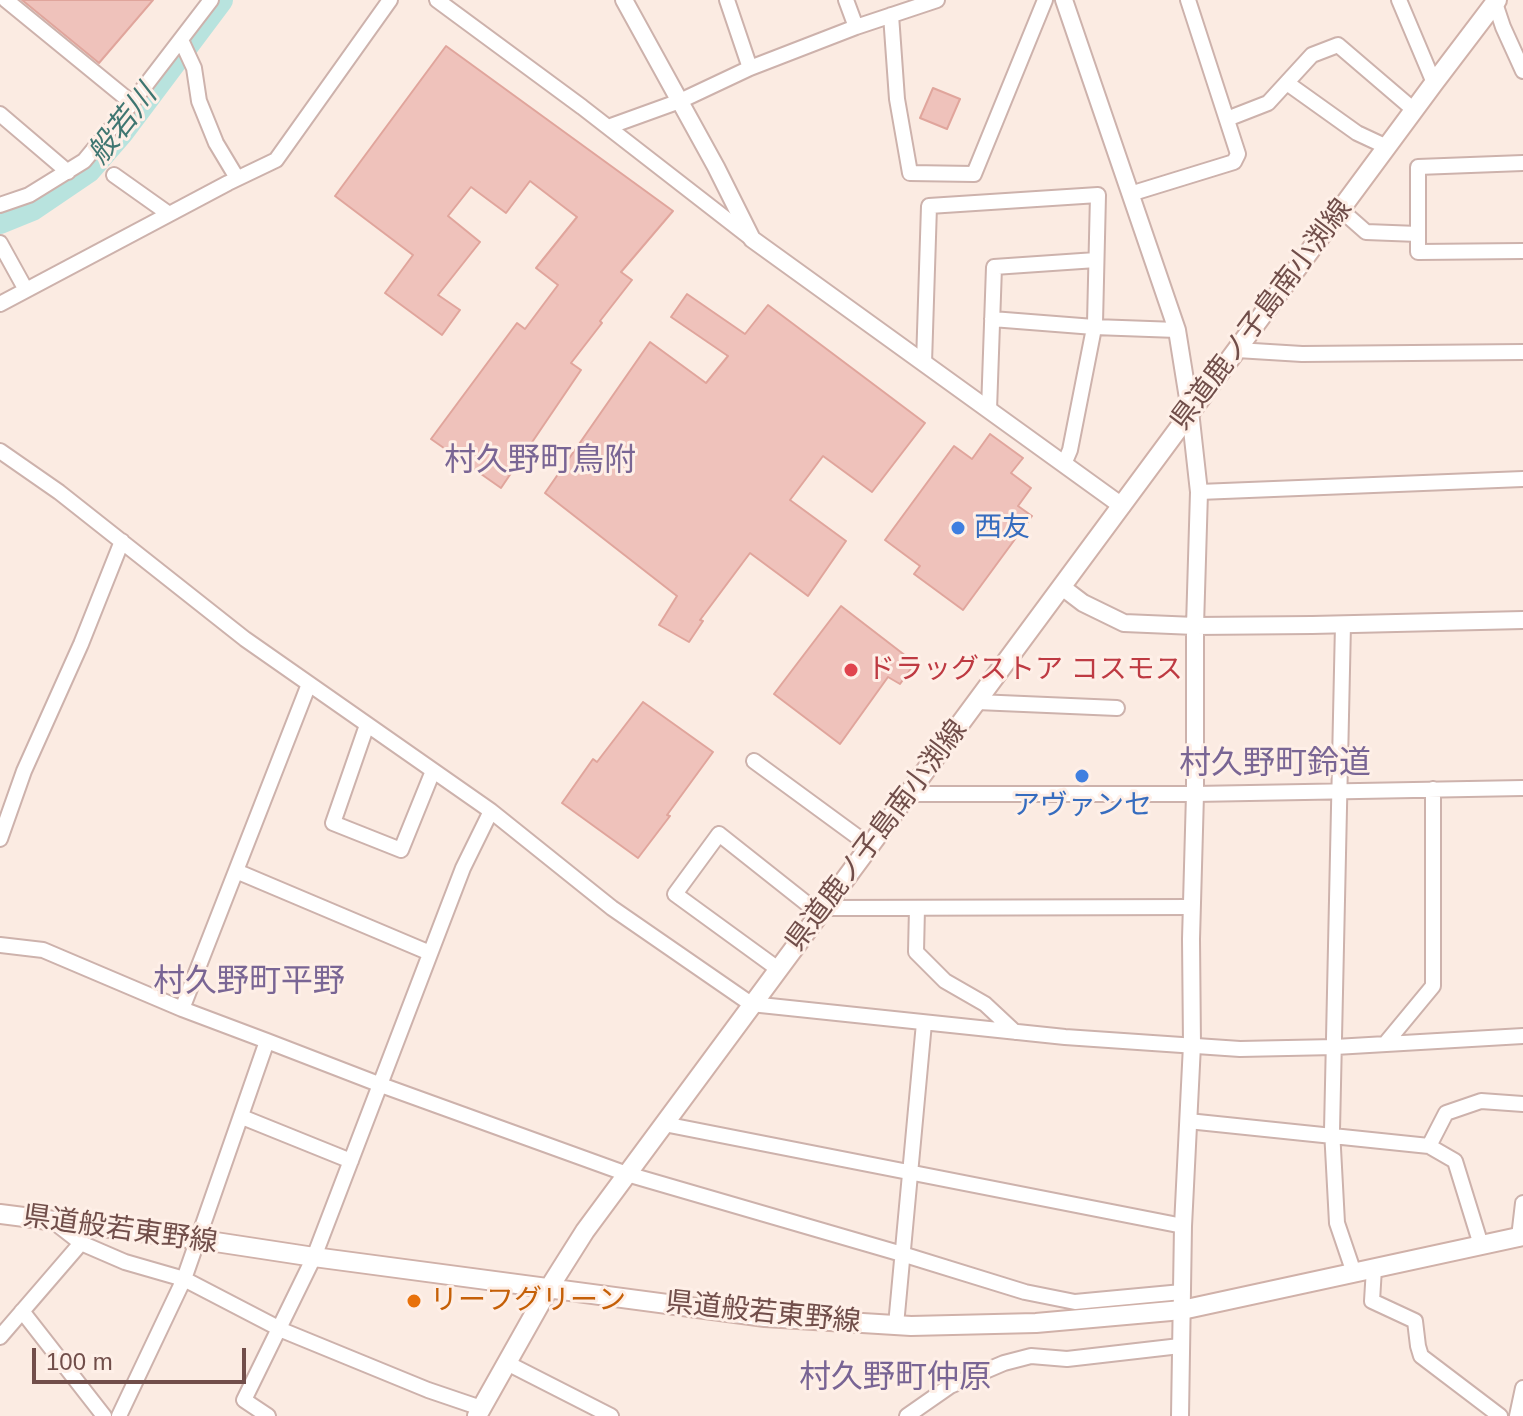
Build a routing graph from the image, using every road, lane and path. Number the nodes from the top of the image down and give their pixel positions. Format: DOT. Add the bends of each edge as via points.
graph roads {
  1 [pos="6,0"];
  2 [pos="211,0"];
  3 [pos="390,0"];
  4 [pos="437,0"];
  5 [pos="624,0"];
  6 [pos="727,0"];
  7 [pos="846,0"];
  8 [pos="937,0"];
  9 [pos="1045,0"];
  10 [pos="1064,0"];
  11 [pos="1188,0"];
  12 [pos="1399,0"];
  13 [pos="1496,2"];
  14 [pos="891,15"];
  15 [pos="856,27"];
  16 [pos="181,40"];
  17 [pos="750,68"];
  18 [pos="1523,71"];
  19 [pos="1287,83"];
  20 [pos="1434,83"];
  21 [pos="680,101"];
  22 [pos="132,103"];
  23 [pos="1414,110"];
  24 [pos="0,114"];
  25 [pos="1227,119"];
  26 [pos="608,127"];
  27 [pos="1387,147"];
  28 [pos="1523,163"];
  29 [pos="68,172"];
  30 [pos="114,175"];
  31 [pos="237,178"];
  32 [pos="1130,194"];
  33 [pos="735,203"];
  34 [pos="0,205"];
  35 [pos="710,207"];
  36 [pos="1341,210"];
  37 [pos="169,214"];
  38 [pos="1418,234"];
  39 [pos="752,239"];
  40 [pos="0,243"];
  41 [pos="1523,251"];
  42 [pos="1096,260"];
  43 [pos="26,290"];
  44 [pos="0,304"];
  45 [pos="992,319"];
  46 [pos="1094,327"];
  47 [pos="1177,330"];
  48 [pos="1237,350"];
  49 [pos="1523,352"];
  50 [pos="924,363"];
  51 [pos="989,410"];
  52 [pos="1190,411"];
  53 [pos="0,451"];
  54 [pos="1064,464"];
  55 [pos="1523,479"];
  56 [pos="1199,492"];
  57 [pos="1122,506"];
  58 [pos="122,541"];
  59 [pos="1062,587"];
  60 [pos="1523,620"];
  61 [pos="1343,624"];
  62 [pos="1195,626"];
  63 [pos="309,684"];
  64 [pos="977,702"];
  65 [pos="1117,708"];
  66 [pos="367,725"];
  67 [pos="754,761"];
  68 [pos="433,771"];
  69 [pos="1523,788"];
  70 [pos="1433,789"];
  71 [pos="1338,791"];
  72 [pos="908,794"];
  73 [pos="1195,794"];
  74 [pos="491,811"];
  75 [pos="0,839"];
  76 [pos="870,846"];
  77 [pos="236,871"];
  78 [pos="1192,907"];
  79 [pos="917,908"];
  80 [pos="822,911"];
  81 [pos="0,945"];
  82 [pos="430,953"];
  83 [pos="778,969"];
  84 [pos="751,1004"];
  85 [pos="182,1009"];
  86 [pos="924,1023"];
  87 [pos="1015,1032"];
  88 [pos="1523,1036"];
  89 [pos="267,1041"];
  90 [pos="1385,1044"];
  91 [pos="1192,1045"];
  92 [pos="1335,1047"];
  93 [pos="381,1085"];
  94 [pos="1523,1104"];
  95 [pos="242,1117"];
  96 [pos="1188,1121"];
  97 [pos="664,1124"];
  98 [pos="1332,1135"];
  99 [pos="1429,1146"];
  100 [pos="351,1161"];
  101 [pos="910,1172"];
  102 [pos="627,1174"];
  103 [pos="1523,1203"];
  104 [pos="0,1214"];
  105 [pos="53,1221"];
  106 [pos="1183,1226"];
  107 [pos="1521,1236"];
  108 [pos="196,1239"];
  109 [pos="81,1243"];
  110 [pos="1481,1245"];
  111 [pos="902,1254"];
  112 [pos="314,1257"];
  113 [pos="1374,1268"];
  114 [pos="1354,1273"];
  115 [pos="184,1279"];
  116 [pos="549,1288"];
  117 [pos="1182,1301"];
  118 [pos="22,1311"];
  119 [pos="896,1325"];
  120 [pos="279,1328"];
  121 [pos="0,1337"];
  122 [pos="1180,1346"];
  123 [pos="507,1363"];
  124 [pos="1523,1388"];
  125 [pos="479,1412"];
  126 [pos="104,1416"];
  127 [pos="119,1416"];
  128 [pos="268,1416"];
  129 [pos="611,1416"];
  130 [pos="907,1416"];
  131 [pos="1180,1416"];
  132 [pos="1500,1416"];
  133 [pos="1517,1416"];
  1 -- 22 [label="street"];
  2 -- 16 [label="street"];
  3 -- 31 [label="street" via="276,160"];
  4 -- 26 [label="street"];
  5 -- 21 [label="street"];
  6 -- 17 [label="street"];
  7 -- 15 [label="street"];
  8 -- 14 [label="street"];
  9 -- 14 [label="street" via="974,174 910,173 897,99"];
  10 -- 32 [label="street"];
  11 -- 25 [label="street"];
  12 -- 20 [label="street"];
  13 -- 18 [label="street"];
  13 -- 20 [label="main road, 県道鹿ノ子島南小渕線"];
  14 -- 15 [label="street"];
  15 -- 17 [label="street"];
  16 -- 22 [label="street"];
  16 -- 31 [label="street" via="194,68 199,101"];
  17 -- 21 [label="street"];
  19 -- 23 [label="street" via="1312,55 1338,45"];
  19 -- 25 [label="street" via="1268,103"];
  19 -- 27 [label="street" via="1357,133"];
  20 -- 23 [label="main road, 県道鹿ノ子島南小渕線"];
  21 -- 26 [label="street"];
  21 -- 33 [label="street"];
  22 -- 29 [label="street" via="84,161"];
  23 -- 27 [label="main road, 県道鹿ノ子島南小渕線"];
  24 -- 29 [label="street"];
  25 -- 32 [label="street" via="1238,154 1234,162"];
  26 -- 35 [label="street"];
  27 -- 36 [label="main road, 県道鹿ノ子島南小渕線"];
  28 -- 38 [label="street" via="1418,167"];
  29 -- 34 [label="street"];
  30 -- 37 [label="street"];
  31 -- 37 [label="street"];
  32 -- 47 [label="street"];
  33 -- 35 [label="street"];
  33 -- 39 [label="street"];
  35 -- 39 [label="street"];
  36 -- 38 [label="street" via="1366,232"];
  36 -- 48 [label="main road, 県道鹿ノ子島南小渕線"];
  37 -- 43 [label="street"];
  38 -- 41 [label="street" via="1418,252"];
  39 -- 50 [label="street"];
  40 -- 43 [label="street"];
  42 -- 45 [label="street" via="994,267"];
  42 -- 46 [label="street"];
  42 -- 50 [label="street" via="1098,195 929,206"];
  43 -- 44 [label="street"];
  45 -- 46 [label="street"];
  45 -- 51 [label="street"];
  46 -- 47 [label="street"];
  46 -- 54 [label="street"];
  47 -- 52 [label="street"];
  48 -- 49 [label="street"];
  48 -- 52 [label="main road, 県道鹿ノ子島南小渕線"];
  50 -- 51 [label="street"];
  51 -- 54 [label="street"];
  52 -- 56 [label="street"];
  52 -- 57 [label="main road, 県道鹿ノ子島南小渕線"];
  53 -- 58 [label="street"];
  54 -- 57 [label="street"];
  55 -- 56 [label="street"];
  56 -- 62 [label="street"];
  57 -- 59 [label="main road, 県道鹿ノ子島南小渕線"];
  58 -- 63 [label="street"];
  58 -- 75 [label="street"];
  59 -- 62 [label="street" via="1124,623"];
  59 -- 64 [label="main road, 県道鹿ノ子島南小渕線"];
  60 -- 61 [label="street"];
  61 -- 62 [label="street"];
  61 -- 71 [label="street"];
  62 -- 73 [label="street"];
  63 -- 66 [label="street"];
  63 -- 77 [label="street"];
  64 -- 65 [label="street"];
  64 -- 72 [label="main road, 県道鹿ノ子島南小渕線"];
  66 -- 68 [label="street"];
  66 -- 68 [label="street" via="333,823 401,850"];
  67 -- 76 [label="street"];
  68 -- 74 [label="street"];
  69 -- 70 [label="street"];
  70 -- 71 [label="street"];
  70 -- 90 [label="street" via="1433,986"];
  71 -- 73 [label="street"];
  71 -- 92 [label="street"];
  72 -- 73 [label="street"];
  72 -- 76 [label="main road, 県道鹿ノ子島南小渕線"];
  73 -- 78 [label="street"];
  74 -- 82 [label="street"];
  74 -- 84 [label="street" via="612,908"];
  76 -- 80 [label="main road, 県道鹿ノ子島南小渕線"];
  77 -- 82 [label="street"];
  77 -- 85 [label="street"];
  78 -- 79 [label="street"];
  78 -- 91 [label="street"];
  79 -- 80 [label="street"];
  79 -- 87 [label="street" via="916,952 945,981 985,1004"];
  80 -- 83 [label="main road, 県道鹿ノ子島南小渕線"];
  80 -- 83 [label="street" via="719,834 675,894"];
  81 -- 85 [label="street" via="43,950"];
  82 -- 93 [label="street"];
  83 -- 84 [label="main road, 県道鹿ノ子島南小渕線"];
  84 -- 86 [label="street"];
  84 -- 97 [label="main road, 県道鹿ノ子島南小渕線"];
  85 -- 89 [label="street"];
  86 -- 87 [label="street"];
  86 -- 101 [label="street"];
  87 -- 91 [label="street"];
  88 -- 90 [label="street"];
  89 -- 93 [label="street"];
  89 -- 95 [label="street"];
  90 -- 92 [label="street"];
  91 -- 92 [label="street"];
  91 -- 96 [label="street"];
  92 -- 98 [label="street"];
  93 -- 100 [label="street"];
  93 -- 102 [label="street"];
  94 -- 99 [label="street" via="1481,1101 1446,1113"];
  95 -- 100 [label="street"];
  95 -- 108 [label="street"];
  96 -- 98 [label="street"];
  96 -- 106 [label="street"];
  97 -- 101 [label="street"];
  97 -- 102 [label="main road, 県道鹿ノ子島南小渕線"];
  98 -- 99 [label="street"];
  98 -- 114 [label="street" via="1337,1223"];
  99 -- 110 [label="street" via="1455,1161"];
  100 -- 112 [label="street"];
  101 -- 106 [label="street"];
  101 -- 111 [label="street"];
  102 -- 111 [label="street"];
  102 -- 116 [label="main road, 県道鹿ノ子島南小渕線"];
  103 -- 107 [label="street"];
  104 -- 105 [label="main road, 県道般若東野線"];
  105 -- 108 [label="main road, 県道般若東野線"];
  105 -- 109 [label="street"];
  106 -- 117 [label="street"];
  107 -- 110 [label="main road, 県道般若東野線"];
  108 -- 112 [label="main road, 県道般若東野線"];
  108 -- 115 [label="street"];
  109 -- 115 [label="street"];
  109 -- 118 [label="street"];
  110 -- 113 [label="main road, 県道般若東野線"];
  111 -- 117 [label="street" via="1075,1302"];
  111 -- 119 [label="street"];
  112 -- 116 [label="main road, 県道般若東野線"];
  112 -- 120 [label="street"];
  113 -- 114 [label="main road, 県道般若東野線"];
  113 -- 132 [label="street" via="1372,1301 1415,1321 1421,1356"];
  114 -- 117 [label="main road, 県道般若東野線"];
  115 -- 120 [label="street"];
  115 -- 127 [label="street"];
  116 -- 119 [label="main road, 県道般若東野線" via="765,1317"];
  116 -- 123 [label="main road, 県道鹿ノ子島南小渕線"];
  117 -- 119 [label="main road, 県道般若東野線" via="1036,1323"];
  117 -- 122 [label="street"];
  118 -- 121 [label="street"];
  118 -- 126 [label="street"];
  120 -- 125 [label="street"];
  120 -- 128 [label="street" via="244,1400"];
  122 -- 130 [label="street" via="1067,1359 1031,1356 950,1386"];
  122 -- 131 [label="street"];
  123 -- 125 [label="main road, 県道鹿ノ子島南小渕線"];
  123 -- 129 [label="street"];
  124 -- 133 [label="street"];
}
